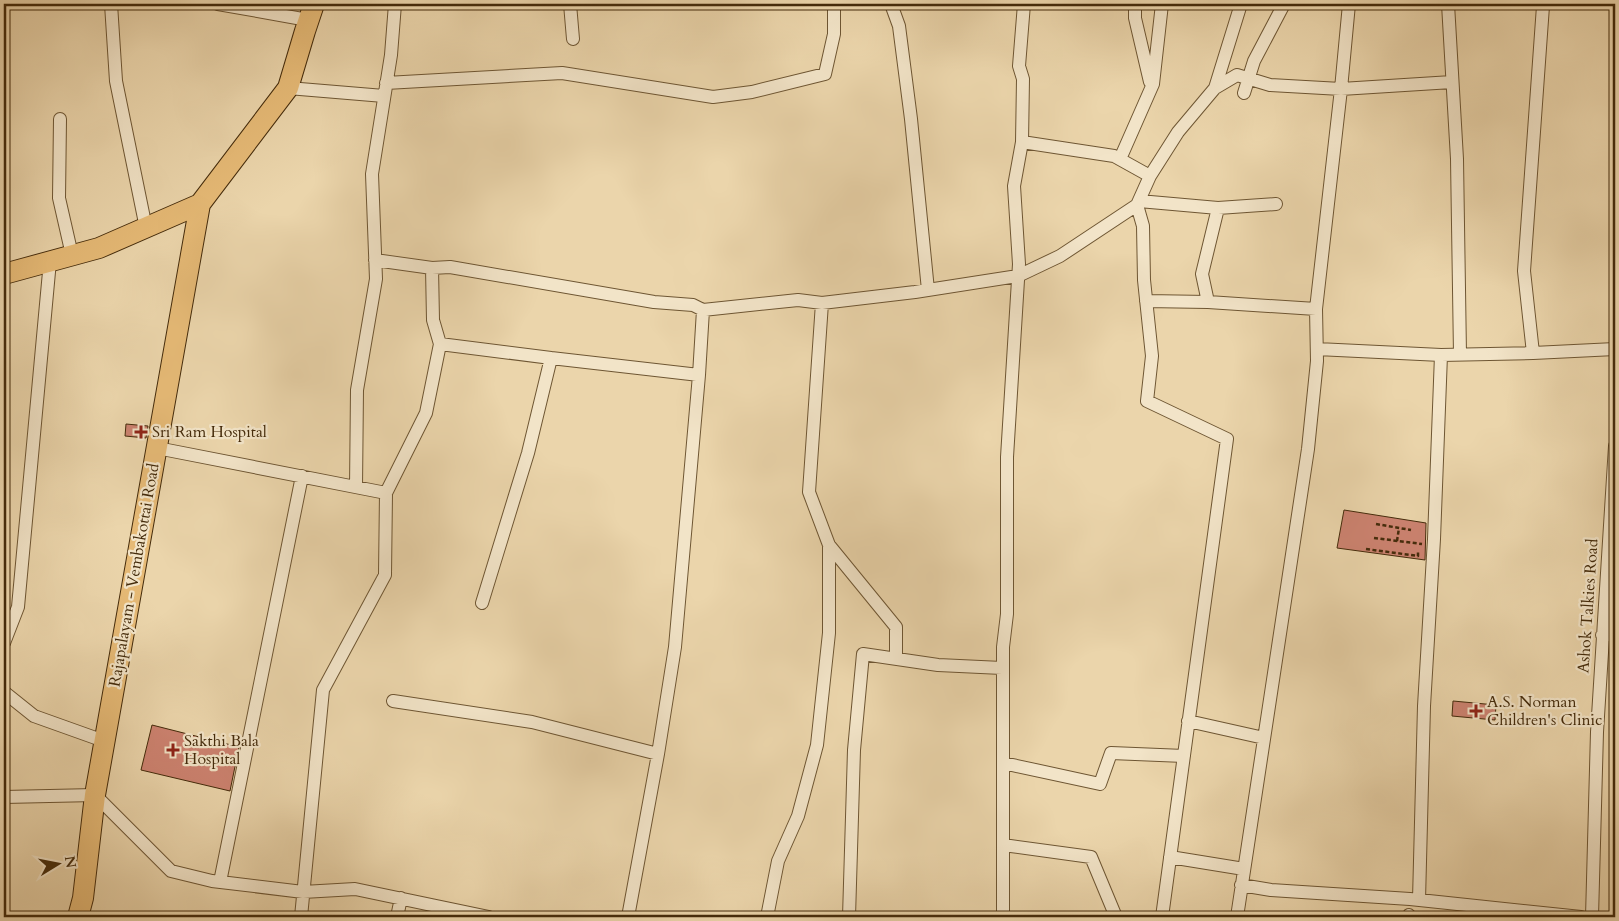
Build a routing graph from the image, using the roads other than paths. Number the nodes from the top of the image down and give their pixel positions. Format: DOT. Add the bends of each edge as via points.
graph roads {
  1 [pos="110,4"];
  2 [pos="218,4"];
  3 [pos="395,4"];
  4 [pos="570,4"];
  5 [pos="834,4"];
  6 [pos="891,4"];
  7 [pos="1024,4"];
  8 [pos="1135,4"];
  9 [pos="1162,4"];
  10 [pos="1241,4"];
  11 [pos="1284,4"];
  12 [pos="1349,4"];
  13 [pos="1448,4"];
  14 [pos="1543,6"];
  15 [pos="311,12"];
  16 [pos="573,39"];
  17 [pos="1249,78"];
  18 [pos="1452,82"];
  19 [pos="386,83"];
  20 [pos="1153,84"];
  21 [pos="288,88"];
  22 [pos="1215,88"];
  23 [pos="1341,89"];
  24 [pos="1244,93"];
  25 [pos="384,96"];
  26 [pos="60,119"];
  27 [pos="1022,142"];
  28 [pos="1120,159"];
  29 [pos="1150,176"];
  30 [pos="1138,203"];
  31 [pos="200,204"];
  32 [pos="1276,204"];
  33 [pos="1218,208"];
  34 [pos="146,228"];
  35 [pos="72,256"];
  36 [pos="375,260"];
  37 [pos="50,261"];
  38 [pos="432,268"];
  39 [pos="4,274"];
  40 [pos="1018,276"];
  41 [pos="928,290"];
  42 [pos="1146,301"];
  43 [pos="1208,302"];
  44 [pos="822,303"];
  45 [pos="1316,309"];
  46 [pos="703,310"];
  47 [pos="440,344"];
  48 [pos="1317,349"];
  49 [pos="1615,349"];
  50 [pos="1460,354"];
  51 [pos="1533,354"];
  52 [pos="1441,355"];
  53 [pos="551,358"];
  54 [pos="699,376"];
  55 [pos="1615,446"];
  56 [pos="157,448"];
  57 [pos="302,476"];
  58 [pos="356,486"];
  59 [pos="386,492"];
  60 [pos="829,545"];
  61 [pos="482,603"];
  62 [pos="1609,635"];
  63 [pos="4,643"];
  64 [pos="896,658"];
  65 [pos="1002,668"];
  66 [pos="4,692"];
  67 [pos="393,701"];
  68 [pos="1188,721"];
  69 [pos="1264,738"];
  70 [pos="104,741"];
  71 [pos="658,754"];
  72 [pos="1184,756"];
  73 [pos="1003,763"];
  74 [pos="95,795"];
  75 [pos="4,797"];
  76 [pos="1003,845"];
  77 [pos="1170,856"];
  78 [pos="1244,870"];
  79 [pos="220,882"];
  80 [pos="1242,885"];
  81 [pos="303,892"];
  82 [pos="401,898"];
  83 [pos="1419,900"];
  84 [pos="78,917"];
  85 [pos="301,917"];
  86 [pos="397,917"];
  87 [pos="489,917"];
  88 [pos="628,917"];
  89 [pos="767,917"];
  90 [pos="849,917"];
  91 [pos="1003,917"];
  92 [pos="1116,917"];
  93 [pos="1162,917"];
  94 [pos="1237,917"];
  95 [pos="1581,917"];
  96 [pos="1592,917"];
  1 -- 34 [label="street" via="116,81"];
  2 -- 15 [label="street"];
  3 -- 19 [label="street"];
  4 -- 16 [label="street"];
  5 -- 19 [label="street" via="834,34 825,74 752,92 713,97 562,73"];
  6 -- 41 [label="street" via="899,26"];
  7 -- 27 [label="street" via="1019,66"];
  8 -- 20 [label="street" via="1135,18"];
  9 -- 20 [label="street"];
  10 -- 22 [label="street"];
  11 -- 17 [label="street" via="1254,60"];
  12 -- 23 [label="street"];
  13 -- 18 [label="street"];
  14 -- 51 [label="street" via="1524,271"];
  15 -- 21 [label="main road"];
  17 -- 22 [label="street" via="1237,75"];
  17 -- 23 [label="street" via="1270,85"];
  17 -- 24 [label="street"];
  18 -- 23 [label="street"];
  18 -- 50 [label="street" via="1457,159"];
  19 -- 25 [label="street"];
  20 -- 28 [label="street"];
  21 -- 25 [label="street"];
  21 -- 31 [label="main road"];
  22 -- 29 [label="street" via="1178,132"];
  23 -- 45 [label="street"];
  25 -- 36 [label="street" via="372,174"];
  26 -- 35 [label="street" via="59,198"];
  27 -- 28 [label="street"];
  27 -- 40 [label="street" via="1014,186"];
  28 -- 29 [label="street"];
  29 -- 30 [label="street"];
  30 -- 33 [label="street"];
  30 -- 40 [label="street" via="1060,256"];
  30 -- 42 [label="street" via="1143,226"];
  31 -- 34 [label="main road"];
  31 -- 56 [label="main road, Rajapalayam - Vembakottai Road"];
  32 -- 33 [label="street"];
  33 -- 43 [label="street" via="1202,274"];
  34 -- 35 [label="main road"];
  35 -- 37 [label="main road"];
  36 -- 38 [label="street"];
  36 -- 58 [label="street" via="376,279 357,390"];
  37 -- 39 [label="main road"];
  37 -- 63 [label="street" via="18,607"];
  38 -- 46 [label="street" via="450,267 654,302 693,305"];
  38 -- 47 [label="street" via="433,320"];
  40 -- 41 [label="street"];
  40 -- 65 [label="street" via="1008,457 1007,614"];
  41 -- 44 [label="street"];
  42 -- 43 [label="street"];
  42 -- 68 [label="street" via="1152,356 1147,401 1227,439"];
  43 -- 45 [label="street"];
  44 -- 46 [label="street" via="798,300"];
  44 -- 60 [label="street" via="809,492"];
  45 -- 48 [label="street"];
  46 -- 54 [label="street"];
  47 -- 53 [label="street"];
  47 -- 59 [label="street" via="426,413"];
  48 -- 52 [label="street"];
  48 -- 69 [label="street" via="1308,448"];
  49 -- 51 [label="street"];
  50 -- 51 [label="street"];
  50 -- 52 [label="street"];
  52 -- 83 [label="street" via="1424,706"];
  53 -- 54 [label="street"];
  53 -- 61 [label="street" via="528,453"];
  54 -- 71 [label="street" via="675,647"];
  55 -- 62 [label="street, Ashok Talkies Road"];
  56 -- 57 [label="street"];
  56 -- 70 [label="main road, Rajapalayam - Vembakottai Road"];
  57 -- 58 [label="street"];
  57 -- 79 [label="street"];
  58 -- 59 [label="street"];
  59 -- 81 [label="street" via="385,575 323,690"];
  60 -- 64 [label="street" via="896,627"];
  60 -- 89 [label="street" via="829,633 816,745 798,816 778,861"];
  62 -- 96 [label="street, Ashok Talkies Road" via="1596,732"];
  64 -- 65 [label="street" via="938,665"];
  64 -- 90 [label="street" via="864,654 854,750"];
  65 -- 73 [label="street"];
  66 -- 70 [label="street" via="34,716"];
  67 -- 71 [label="street" via="532,722"];
  68 -- 69 [label="street"];
  68 -- 72 [label="street"];
  69 -- 78 [label="street"];
  70 -- 74 [label="main road, Rajapalayam - Vembakottai Road"];
  71 -- 88 [label="street"];
  72 -- 73 [label="street" via="1112,753 1100,784"];
  72 -- 77 [label="street"];
  73 -- 76 [label="street"];
  74 -- 75 [label="street"];
  74 -- 79 [label="street" via="171,871"];
  74 -- 84 [label="main road, Rajapalayam - Vembakottai Road"];
  76 -- 91 [label="street"];
  76 -- 92 [label="street" via="1091,857"];
  77 -- 78 [label="street"];
  77 -- 93 [label="street"];
  78 -- 80 [label="street"];
  79 -- 81 [label="street"];
  80 -- 83 [label="street" via="1271,890"];
  80 -- 94 [label="street"];
  81 -- 82 [label="street" via="355,889"];
  81 -- 85 [label="street"];
  82 -- 86 [label="street"];
  82 -- 87 [label="street"];
  83 -- 95 [label="street"];
}
